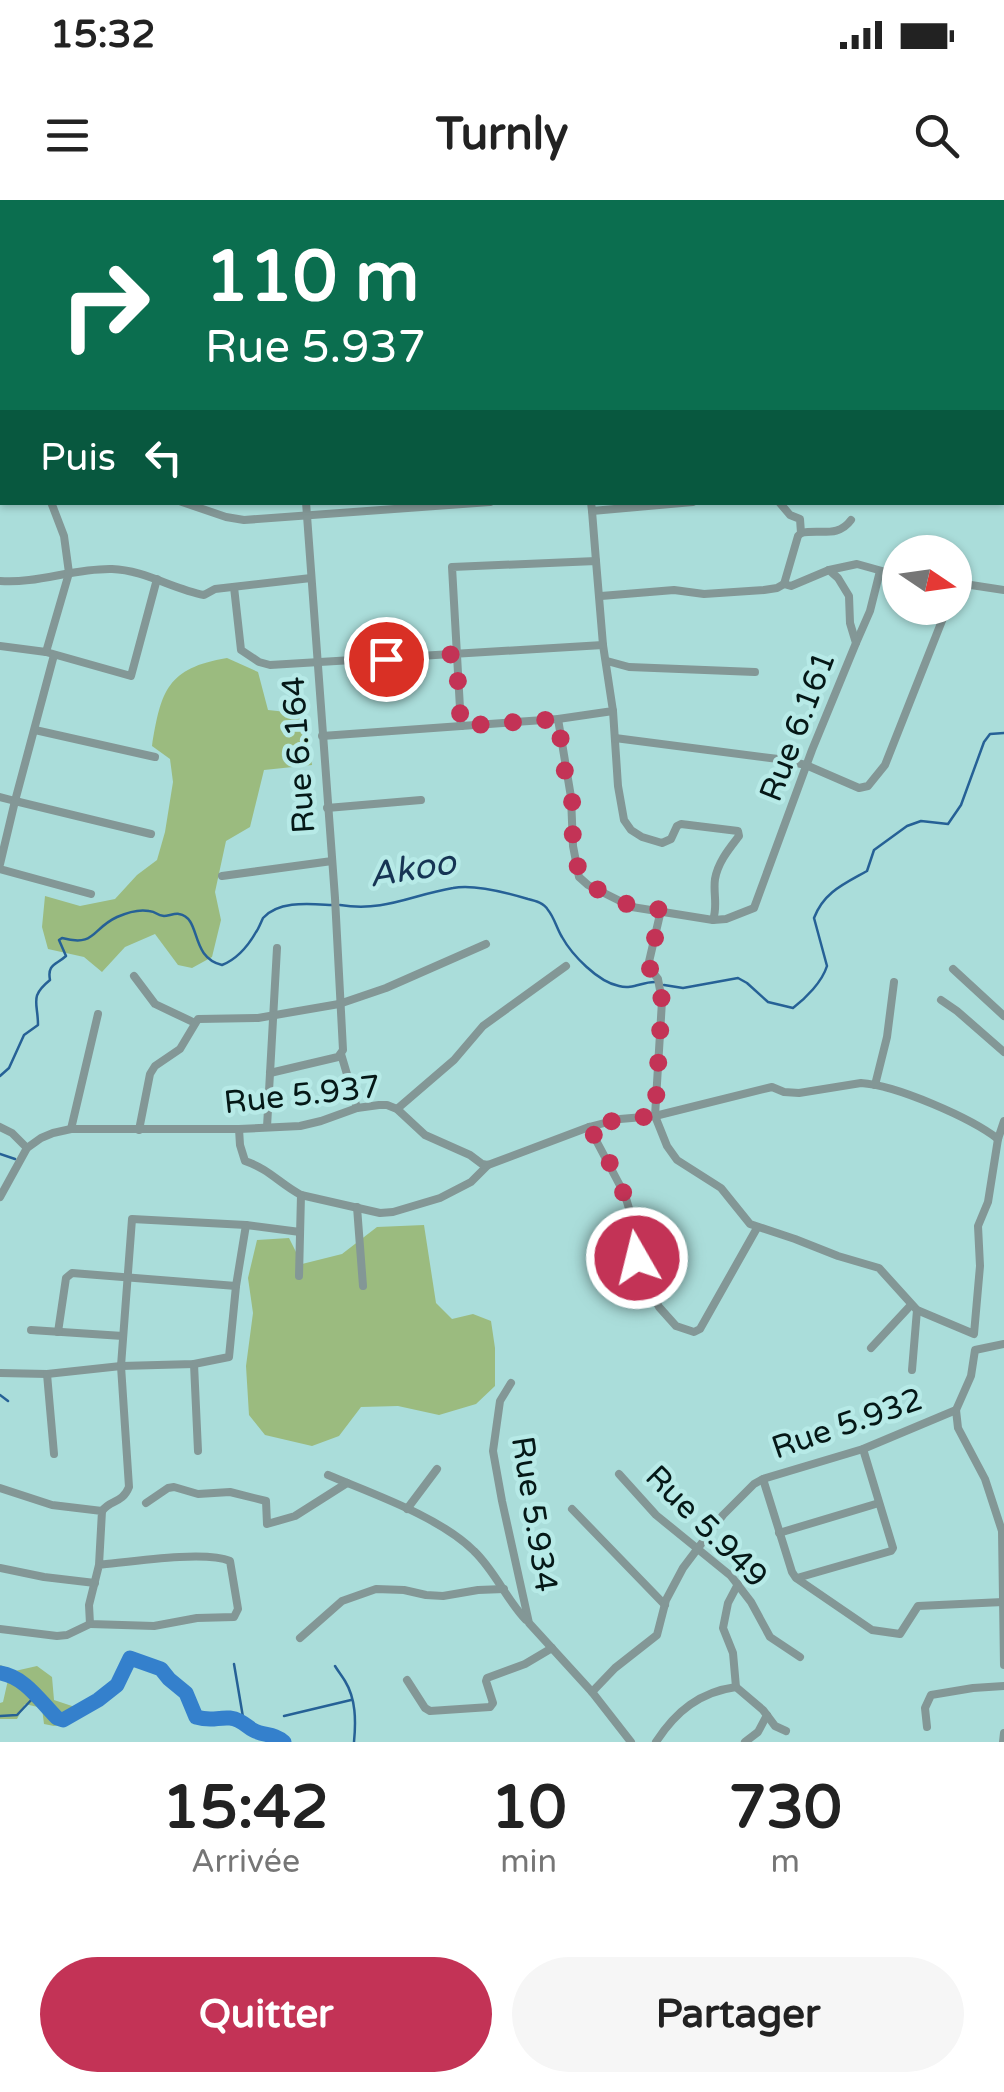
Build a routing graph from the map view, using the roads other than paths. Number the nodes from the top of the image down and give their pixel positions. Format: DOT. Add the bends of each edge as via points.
graph roads {
  1 [pos="52,505"];
  2 [pos="191,505"];
  3 [pos="306,505"];
  4 [pos="444,505"];
  5 [pos="632,505"];
  6 [pos="782,505"];
  7 [pos="592,507"];
  8 [pos="306,514"];
  9 [pos="852,520"];
  10 [pos="802,533"];
  11 [pos="596,561"];
  12 [pos="830,570"];
  13 [pos="69,572"];
  14 [pos="880,572"];
  15 [pos="310,578"];
  16 [pos="157,579"];
  17 [pos="0,581"];
  18 [pos="784,584"];
  19 [pos="972,585"];
  20 [pos="234,587"];
  21 [pos="1004,590"];
  22 [pos="600,596"];
  23 [pos="940,625"];
  24 [pos="856,644"];
  25 [pos="603,645"];
  26 [pos="0,646"];
  27 [pos="50,654"];
  28 [pos="456,654"];
  29 [pos="607,661"];
  30 [pos="316,663"];
  31 [pos="755,672"];
  32 [pos="613,711"];
  33 [pos="558,719"];
  34 [pos="461,726"];
  35 [pos="35,730"];
  36 [pos="322,736"];
  37 [pos="615,738"];
  38 [pos="155,757"];
  39 [pos="806,765"];
  40 [pos="0,798"];
  41 [pos="15,800"];
  42 [pos="421,800"];
  43 [pos="327,808"];
  44 [pos="151,834"];
  45 [pos="332,860"];
  46 [pos="0,867"];
  47 [pos="222,876"];
  48 [pos="91,894"];
  49 [pos="662,910"];
  50 [pos="713,920"];
  51 [pos="486,944"];
  52 [pos="277,948"];
  53 [pos="566,966"];
  54 [pos="954,969"];
  55 [pos="134,976"];
  56 [pos="894,982"];
  57 [pos="940,1000"];
  58 [pos="338,1004"];
  59 [pos="98,1014"];
  60 [pos="273,1016"];
  61 [pos="1004,1016"];
  62 [pos="195,1022"];
  63 [pos="1004,1052"];
  64 [pos="341,1054"];
  65 [pos="270,1073"];
  66 [pos="875,1085"];
  67 [pos="357,1108"];
  68 [pos="397,1109"];
  69 [pos="655,1116"];
  70 [pos="1004,1121"];
  71 [pos="0,1127"];
  72 [pos="267,1127"];
  73 [pos="589,1127"];
  74 [pos="72,1129"];
  75 [pos="238,1129"];
  76 [pos="139,1130"];
  77 [pos="998,1140"];
  78 [pos="27,1148"];
  79 [pos="488,1165"];
  80 [pos="302,1195"];
  81 [pos="0,1197"];
  82 [pos="357,1207"];
  83 [pos="246,1225"];
  84 [pos="756,1228"];
  85 [pos="300,1232"];
  86 [pos="299,1276"];
  87 [pos="126,1277"];
  88 [pos="236,1286"];
  89 [pos="363,1286"];
  90 [pos="914,1308"];
  91 [pos="31,1330"];
  92 [pos="58,1332"];
  93 [pos="123,1336"];
  94 [pos="1004,1344"];
  95 [pos="871,1348"];
  96 [pos="194,1364"];
  97 [pos="121,1366"];
  98 [pos="912,1370"];
  99 [pos="0,1373"];
  100 [pos="48,1374"];
  101 [pos="511,1383"];
  102 [pos="956,1410"];
  103 [pos="863,1449"];
  104 [pos="198,1452"];
  105 [pos="54,1454"];
  106 [pos="437,1469"];
  107 [pos="618,1474"];
  108 [pos="328,1475"];
  109 [pos="763,1479"];
  110 [pos="348,1483"];
  111 [pos="0,1488"];
  112 [pos="880,1502"];
  113 [pos="146,1503"];
  114 [pos="407,1509"];
  115 [pos="572,1509"];
  116 [pos="102,1510"];
  117 [pos="1003,1531"];
  118 [pos="778,1533"];
  119 [pos="698,1548"];
  120 [pos="99,1565"];
  121 [pos="0,1568"];
  122 [pos="796,1578"];
  123 [pos="95,1583"];
  124 [pos="738,1584"];
  125 [pos="504,1590"];
  126 [pos="1003,1602"];
  127 [pos="665,1605"];
  128 [pos="529,1623"];
  129 [pos="90,1624"];
  130 [pos="0,1630"];
  131 [pos="300,1638"];
  132 [pos="552,1648"];
  133 [pos="800,1657"];
  134 [pos="1004,1665"];
  135 [pos="407,1680"];
  136 [pos="1004,1686"];
  137 [pos="736,1687"];
  138 [pos="592,1692"];
  139 [pos="767,1716"];
  140 [pos="927,1727"];
  141 [pos="786,1731"];
  142 [pos="1004,1733"];
  143 [pos="630,1742"];
  144 [pos="656,1742"];
  145 [pos="745,1742"];
  146 [pos="1003,1742"];
  1 -- 13 [label="street"];
  2 -- 8 [label="street" via="234,519"];
  3 -- 8 [label="street, Rue 6.164"];
  4 -- 8 [label="street"];
  5 -- 7 [label="street"];
  6 -- 10 [label="street" via="800,519"];
  7 -- 11 [label="street"];
  8 -- 15 [label="street, Rue 6.164"];
  9 -- 10 [label="street" via="835,532"];
  10 -- 18 [label="street"];
  11 -- 22 [label="street"];
  11 -- 28 [label="street" via="452,567"];
  12 -- 14 [label="street" via="857,564"];
  12 -- 18 [label="street"];
  12 -- 24 [label="street, Rue 6.161" via="849,596"];
  13 -- 16 [label="street" via="110,569"];
  13 -- 17 [label="street"];
  13 -- 27 [label="street"];
  14 -- 24 [label="street"];
  15 -- 20 [label="street"];
  15 -- 30 [label="street, Rue 6.164"];
  16 -- 20 [label="street" via="202,595"];
  16 -- 27 [label="street" via="131,676"];
  18 -- 22 [label="street" via="744,592"];
  19 -- 21 [label="street"];
  20 -- 30 [label="street" via="243,652 270,665"];
  22 -- 25 [label="street"];
  23 -- 39 [label="street" via="884,765 868,786"];
  24 -- 39 [label="street, Rue 6.161"];
  25 -- 28 [label="street"];
  25 -- 29 [label="street"];
  26 -- 27 [label="street"];
  27 -- 35 [label="street"];
  28 -- 30 [label="street"];
  28 -- 34 [label="street"];
  29 -- 31 [label="street"];
  29 -- 32 [label="street"];
  30 -- 36 [label="street, Rue 6.164"];
  32 -- 33 [label="street"];
  32 -- 37 [label="street"];
  33 -- 34 [label="street"];
  33 -- 49 [label="street" via="580,876 622,903"];
  34 -- 36 [label="street"];
  35 -- 38 [label="street"];
  35 -- 41 [label="street"];
  36 -- 43 [label="street, Rue 6.164"];
  37 -- 39 [label="street"];
  37 -- 50 [label="street" via="621,812 631,830 662,843 682,824 738,831 716,876"];
  39 -- 50 [label="street, Rue 6.161" via="758,904"];
  40 -- 41 [label="street"];
  41 -- 44 [label="street"];
  41 -- 46 [label="street"];
  42 -- 43 [label="street"];
  43 -- 45 [label="street, Rue 6.164"];
  45 -- 47 [label="street"];
  45 -- 58 [label="street, Rue 6.164"];
  46 -- 48 [label="street"];
  49 -- 50 [label="street"];
  49 -- 69 [label="street" via="648,966 662,1001"];
  51 -- 58 [label="street"];
  52 -- 60 [label="street"];
  53 -- 68 [label="street" via="483,1026"];
  54 -- 61 [label="street"];
  55 -- 62 [label="street" via="156,1004"];
  56 -- 66 [label="street"];
  57 -- 63 [label="street"];
  58 -- 60 [label="street"];
  58 -- 64 [label="street, Rue 6.164"];
  59 -- 74 [label="street"];
  60 -- 62 [label="street"];
  60 -- 65 [label="street"];
  62 -- 76 [label="street" via="180,1048 150,1074"];
  64 -- 65 [label="street"];
  64 -- 67 [label="street, Rue 6.164"];
  65 -- 72 [label="street"];
  66 -- 69 [label="street" via="799,1094 772,1087"];
  66 -- 77 [label="street" via="914,1096"];
  67 -- 68 [label="street, Rue 5.937"];
  67 -- 72 [label="street, Rue 5.937" via="312,1124"];
  68 -- 79 [label="street, Rue 5.937" via="425,1135"];
  69 -- 73 [label="street"];
  69 -- 84 [label="street" via="677,1160 721,1188"];
  70 -- 77 [label="street"];
  71 -- 78 [label="street"];
  72 -- 75 [label="street, Rue 5.937"];
  73 -- 79 [label="street"];
  73 -- 84 [label="street" via="625,1195 638,1265 676,1326 700,1329"];
  74 -- 76 [label="street, Rue 5.937"];
  74 -- 78 [label="street, Rue 5.937"];
  75 -- 76 [label="street, Rue 5.937"];
  75 -- 80 [label="street" via="245,1160"];
  77 -- 90 [label="street" via="978,1226 974,1334"];
  78 -- 81 [label="street"];
  79 -- 82 [label="street" via="471,1182 413,1207 387,1213"];
  80 -- 82 [label="street"];
  80 -- 85 [label="street"];
  82 -- 89 [label="street"];
  83 -- 85 [label="street"];
  83 -- 87 [label="street" via="132,1219"];
  83 -- 88 [label="street"];
  84 -- 90 [label="street" via="879,1268"];
  85 -- 86 [label="street"];
  87 -- 88 [label="street"];
  87 -- 92 [label="street" via="68,1275"];
  87 -- 93 [label="street"];
  88 -- 96 [label="street" via="229,1357"];
  90 -- 95 [label="street"];
  90 -- 98 [label="street"];
  91 -- 92 [label="street"];
  92 -- 93 [label="street"];
  93 -- 97 [label="street"];
  94 -- 102 [label="street, Rue 5.932" via="975,1350"];
  96 -- 97 [label="street"];
  96 -- 104 [label="street"];
  97 -- 100 [label="street"];
  97 -- 116 [label="street" via="129,1487"];
  99 -- 100 [label="street"];
  100 -- 105 [label="street"];
  101 -- 128 [label="street, Rue 5.934" via="500,1400 493,1451"];
  102 -- 103 [label="street, Rue 5.932"];
  102 -- 117 [label="street"];
  103 -- 109 [label="street, Rue 5.932"];
  103 -- 112 [label="street"];
  106 -- 114 [label="street"];
  107 -- 119 [label="street, Rue 5.949"];
  108 -- 110 [label="street"];
  109 -- 118 [label="street"];
  109 -- 119 [label="street, Rue 5.932"];
  110 -- 113 [label="street" via="295,1516 268,1524 266,1500 230,1492 168,1488"];
  110 -- 114 [label="street"];
  111 -- 116 [label="street" via="52,1505"];
  112 -- 118 [label="street"];
  112 -- 122 [label="street" via="891,1551"];
  114 -- 125 [label="street" via="464,1541"];
  115 -- 127 [label="street"];
  116 -- 120 [label="street"];
  117 -- 126 [label="street"];
  118 -- 122 [label="street"];
  119 -- 124 [label="street, Rue 5.949"];
  119 -- 127 [label="street, Rue 5.932"];
  120 -- 123 [label="street"];
  120 -- 129 [label="street" via="223,1558 230,1561 238,1608 234,1618"];
  121 -- 123 [label="street"];
  122 -- 126 [label="street" via="872,1630 896,1635 918,1606"];
  123 -- 129 [label="street"];
  124 -- 133 [label="street, Rue 5.949" via="770,1637"];
  124 -- 137 [label="street" via="722,1628"];
  125 -- 128 [label="street"];
  125 -- 131 [label="street" via="426,1596 376,1589 342,1601"];
  126 -- 134 [label="street"];
  127 -- 138 [label="street, Rue 5.932" via="657,1635"];
  128 -- 132 [label="street, Rue 5.934"];
  129 -- 130 [label="street" via="67,1636"];
  132 -- 135 [label="street" via="487,1678 490,1707 430,1711"];
  132 -- 138 [label="street, Rue 5.934"];
  136 -- 140 [label="street" via="931,1695"];
  137 -- 139 [label="street"];
  137 -- 144 [label="street" via="695,1700"];
  138 -- 143 [label="street"];
  139 -- 141 [label="street"];
  139 -- 145 [label="street"];
  142 -- 146 [label="street"];
}
